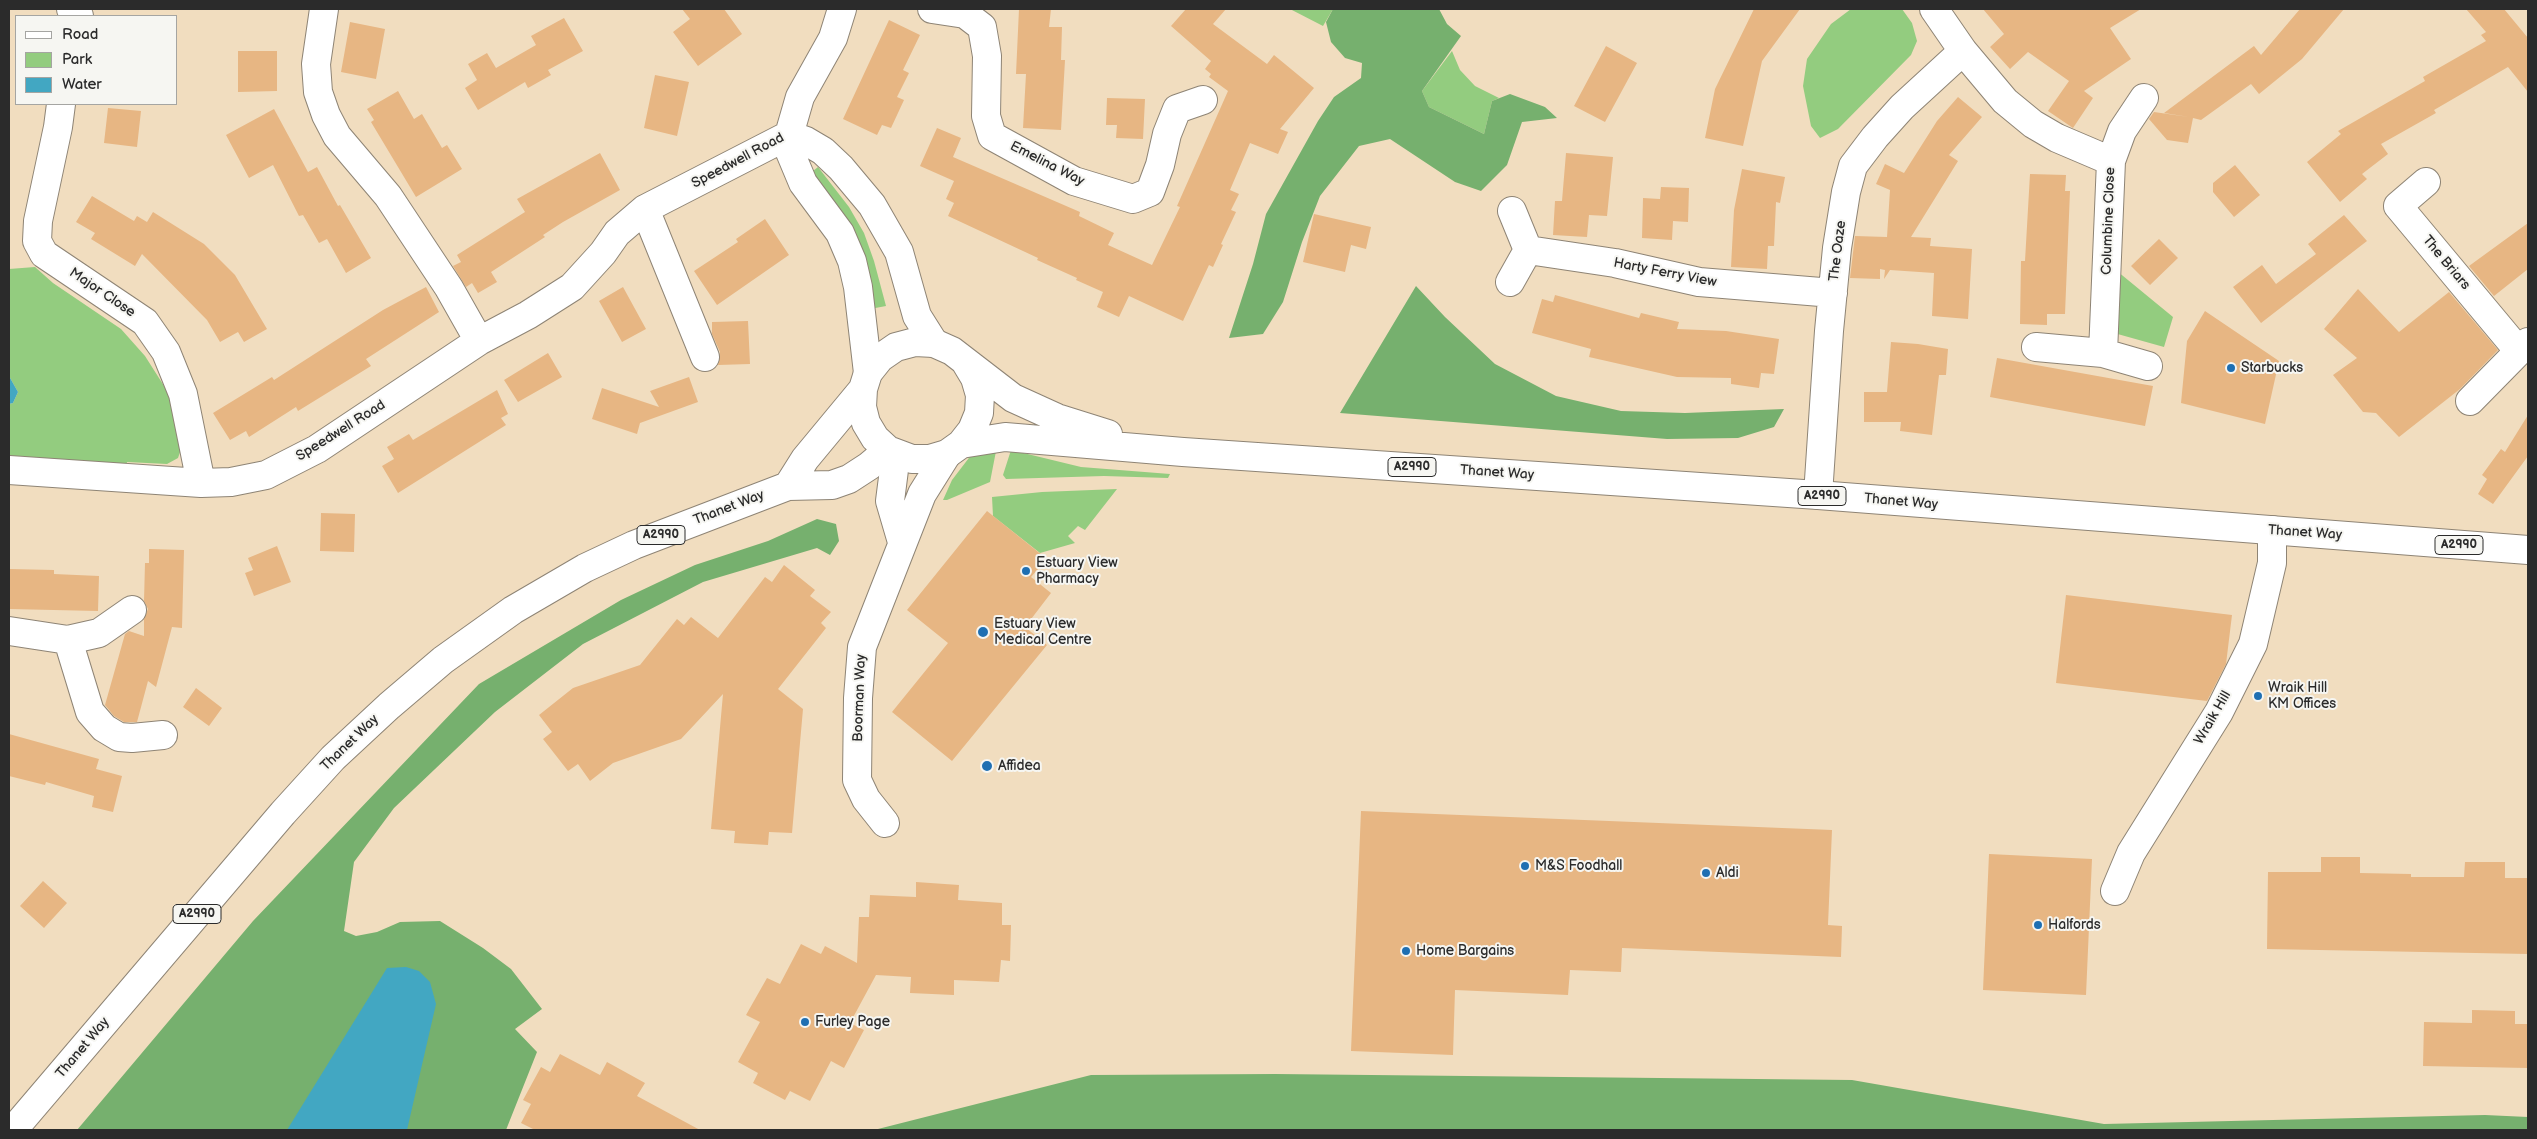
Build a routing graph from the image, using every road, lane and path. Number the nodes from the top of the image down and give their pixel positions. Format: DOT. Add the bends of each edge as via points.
graph roads {
  1 [pos="324,9"];
  2 [pos="842,9"];
  3 [pos="932,9"];
  4 [pos="1934,9"];
  5 [pos="1963,50"];
  6 [pos="2144,98"];
  7 [pos="1203,100"];
  8 [pos="61,105"];
  9 [pos="789,135"];
  10 [pos="2111,161"];
  11 [pos="2426,182"];
  12 [pos="646,209"];
  13 [pos="1512,211"];
  14 [pos="1528,250"];
  15 [pos="1510,282"];
  16 [pos="1833,294"];
  17 [pos="479,341"];
  18 [pos="934,343"];
  19 [pos="2523,346"];
  20 [pos="2036,347"];
  21 [pos="2104,353"];
  22 [pos="705,357"];
  23 [pos="966,363"];
  24 [pos="2148,366"];
  25 [pos="865,381"];
  26 [pos="2470,401"];
  27 [pos="954,449"];
  28 [pos="892,452"];
  29 [pos="1183,452"];
  30 [pos="9,470"];
  31 [pos="201,483"];
  32 [pos="788,486"];
  33 [pos="1818,496"];
  34 [pos="2272,530"];
  35 [pos="902,542"];
  36 [pos="2528,550"];
  37 [pos="132,610"];
  38 [pos="9,631"];
  39 [pos="68,640"];
  40 [pos="163,735"];
  41 [pos="885,823"];
  42 [pos="2114,890"];
  43 [pos="13,1130"];
  1 -- 17 [label="street" via="316,64 318,92 326,115 337,136 388,196 449,288"];
  2 -- 9 [label="street, Speedwell Road" via="833,38 800,97"];
  3 -- 7 [label="street, Emelina Way" via="965,14 982,27 987,56 986,116 992,136 1074,181 1133,199 1150,192 1166,134 1177,110"];
  4 -- 5 [label="street"];
  5 -- 10 [label="street" via="2005,101 2033,124"];
  5 -- 16 [label="street, The Oaze" via="1902,107 1853,166"];
  6 -- 10 [label="street, Columbine Close" via="2122,131"];
  8 -- 31 [label="street, Major Close" via="37,241 44,254 145,322 166,352 183,394"];
  9 -- 12 [label="street, Speedwell Road"];
  9 -- 18 [label="street" via="823,151 872,204 899,252 917,316"];
  9 -- 25 [label="street" via="796,171 836,227 852,261 859,296"];
  10 -- 21 [label="street, Columbine Close"];
  11 -- 19 [label="street, The Briars" via="2398,206"];
  12 -- 17 [label="street, Speedwell Road" via="618,233 572,287"];
  12 -- 22 [label="street"];
  13 -- 14 [label="street"];
  14 -- 15 [label="street"];
  14 -- 16 [label="street, Harty Ferry View" via="1615,262 1699,282"];
  16 -- 33 [label="street, The Oaze"];
  17 -- 31 [label="street, Speedwell Road" via="317,449 266,475 231,482"];
  18 -- 23 [label="street, Thanet Way" via="952,350"];
  18 -- 25 [label="street, Thanet Way" via="915,342 896,347 880,358"];
  19 -- 26 [label="street"];
  20 -- 21 [label="street"];
  21 -- 24 [label="street"];
  23 -- 27 [label="street, Thanet Way" via="978,387 979,413 972,430"];
  23 -- 29 [label="street, Thanet Way / A2990" via="1013,398 1057,418 1114,436"];
  25 -- 28 [label="street" via="862,407 866,423 875,438"];
  25 -- 32 [label="street, Thanet Way"];
  27 -- 28 [label="street, Thanet Way" via="930,459 912,459"];
  27 -- 29 [label="street, Thanet Way / A2990" via="1005,437"];
  27 -- 35 [label="street, Boorman Way" via="922,494"];
  28 -- 32 [label="street, Thanet Way / A2990" via="842,482"];
  28 -- 35 [label="street" via="890,501"];
  29 -- 33 [label="street, Thanet Way / A2990"];
  30 -- 31 [label="street, Speedwell Road"];
  32 -- 43 [label="street, Thanet Way / A2990" via="634,545 585,568 513,610 443,660 320,772"];
  33 -- 34 [label="street, Thanet Way / A2990"];
  34 -- 36 [label="street, Thanet Way / A2990"];
  34 -- 42 [label="street, Wraik Hill" via="2272,564 2253,644 2219,712 2131,854"];
  35 -- 41 [label="street, Boorman Way" via="896,565 862,647 858,698 858,780 866,799"];
  37 -- 39 [label="street" via="99,633"];
  38 -- 39 [label="street"];
  39 -- 40 [label="street" via="90,712 104,728 126,737"];
}
